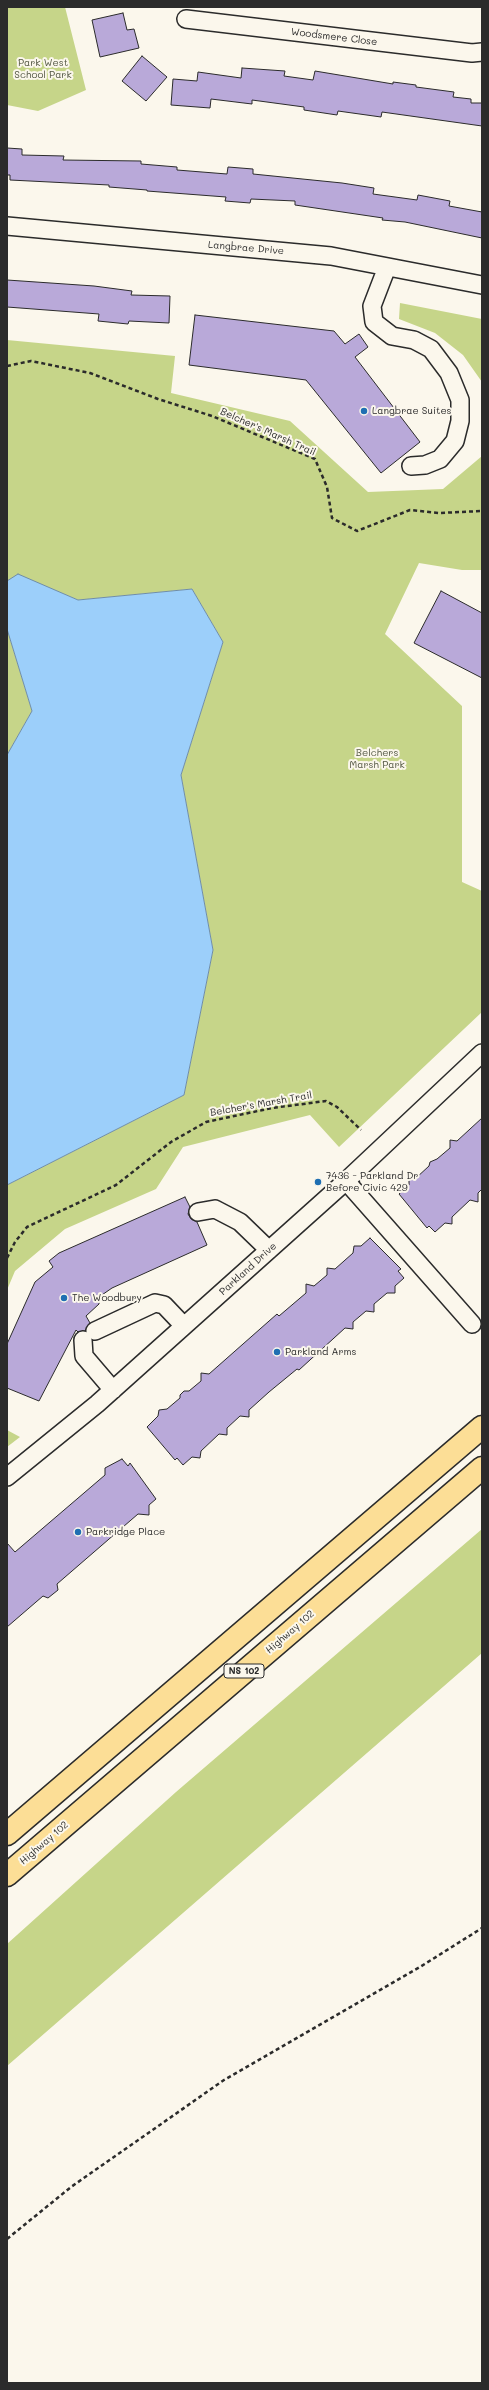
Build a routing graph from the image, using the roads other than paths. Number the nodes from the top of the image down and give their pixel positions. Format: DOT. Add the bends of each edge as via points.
graph roads {
  1 [pos="186,19"];
  2 [pos="482,52"];
  3 [pos="7,226"];
  4 [pos="387,267"];
  5 [pos="482,285"];
  6 [pos="411,466"];
  7 [pos="482,1054"];
  8 [pos="346,1181"];
  9 [pos="198,1212"];
  10 [pos="269,1250"];
  11 [pos="472,1324"];
  12 [pos="184,1326"];
  13 [pos="113,1390"];
  14 [pos="482,1427"];
  15 [pos="482,1468"];
  16 [pos="7,1477"];
  17 [pos="7,1834"];
  18 [pos="7,1875"];
  1 -- 2 [label="street, Woodsmere Close" via="472,53"];
  3 -- 4 [label="street, Langbrae Drive" via="331,256"];
  4 -- 5 [label="street, Langbrae Drive"];
  4 -- 6 [label="street" via="372,306 374,322 392,336 414,340 431,349 449,373 460,400 460,421 455,441 440,459 425,465"];
  7 -- 8 [label="street, Parkland Drive"];
  8 -- 10 [label="street, Parkland Drive"];
  8 -- 11 [label="street"];
  9 -- 10 [label="street" via="215,1209 240,1222"];
  10 -- 12 [label="street, Parkland Drive"];
  12 -- 13 [label="street, Parkland Drive"];
  12 -- 13 [label="street" via="164,1305 155,1303 89,1335 84,1356"];
  13 -- 16 [label="street, Parkland Drive"];
  14 -- 17 [label="highway, NS 102"];
  15 -- 18 [label="highway, Highway 102 / NS 102"];
}
